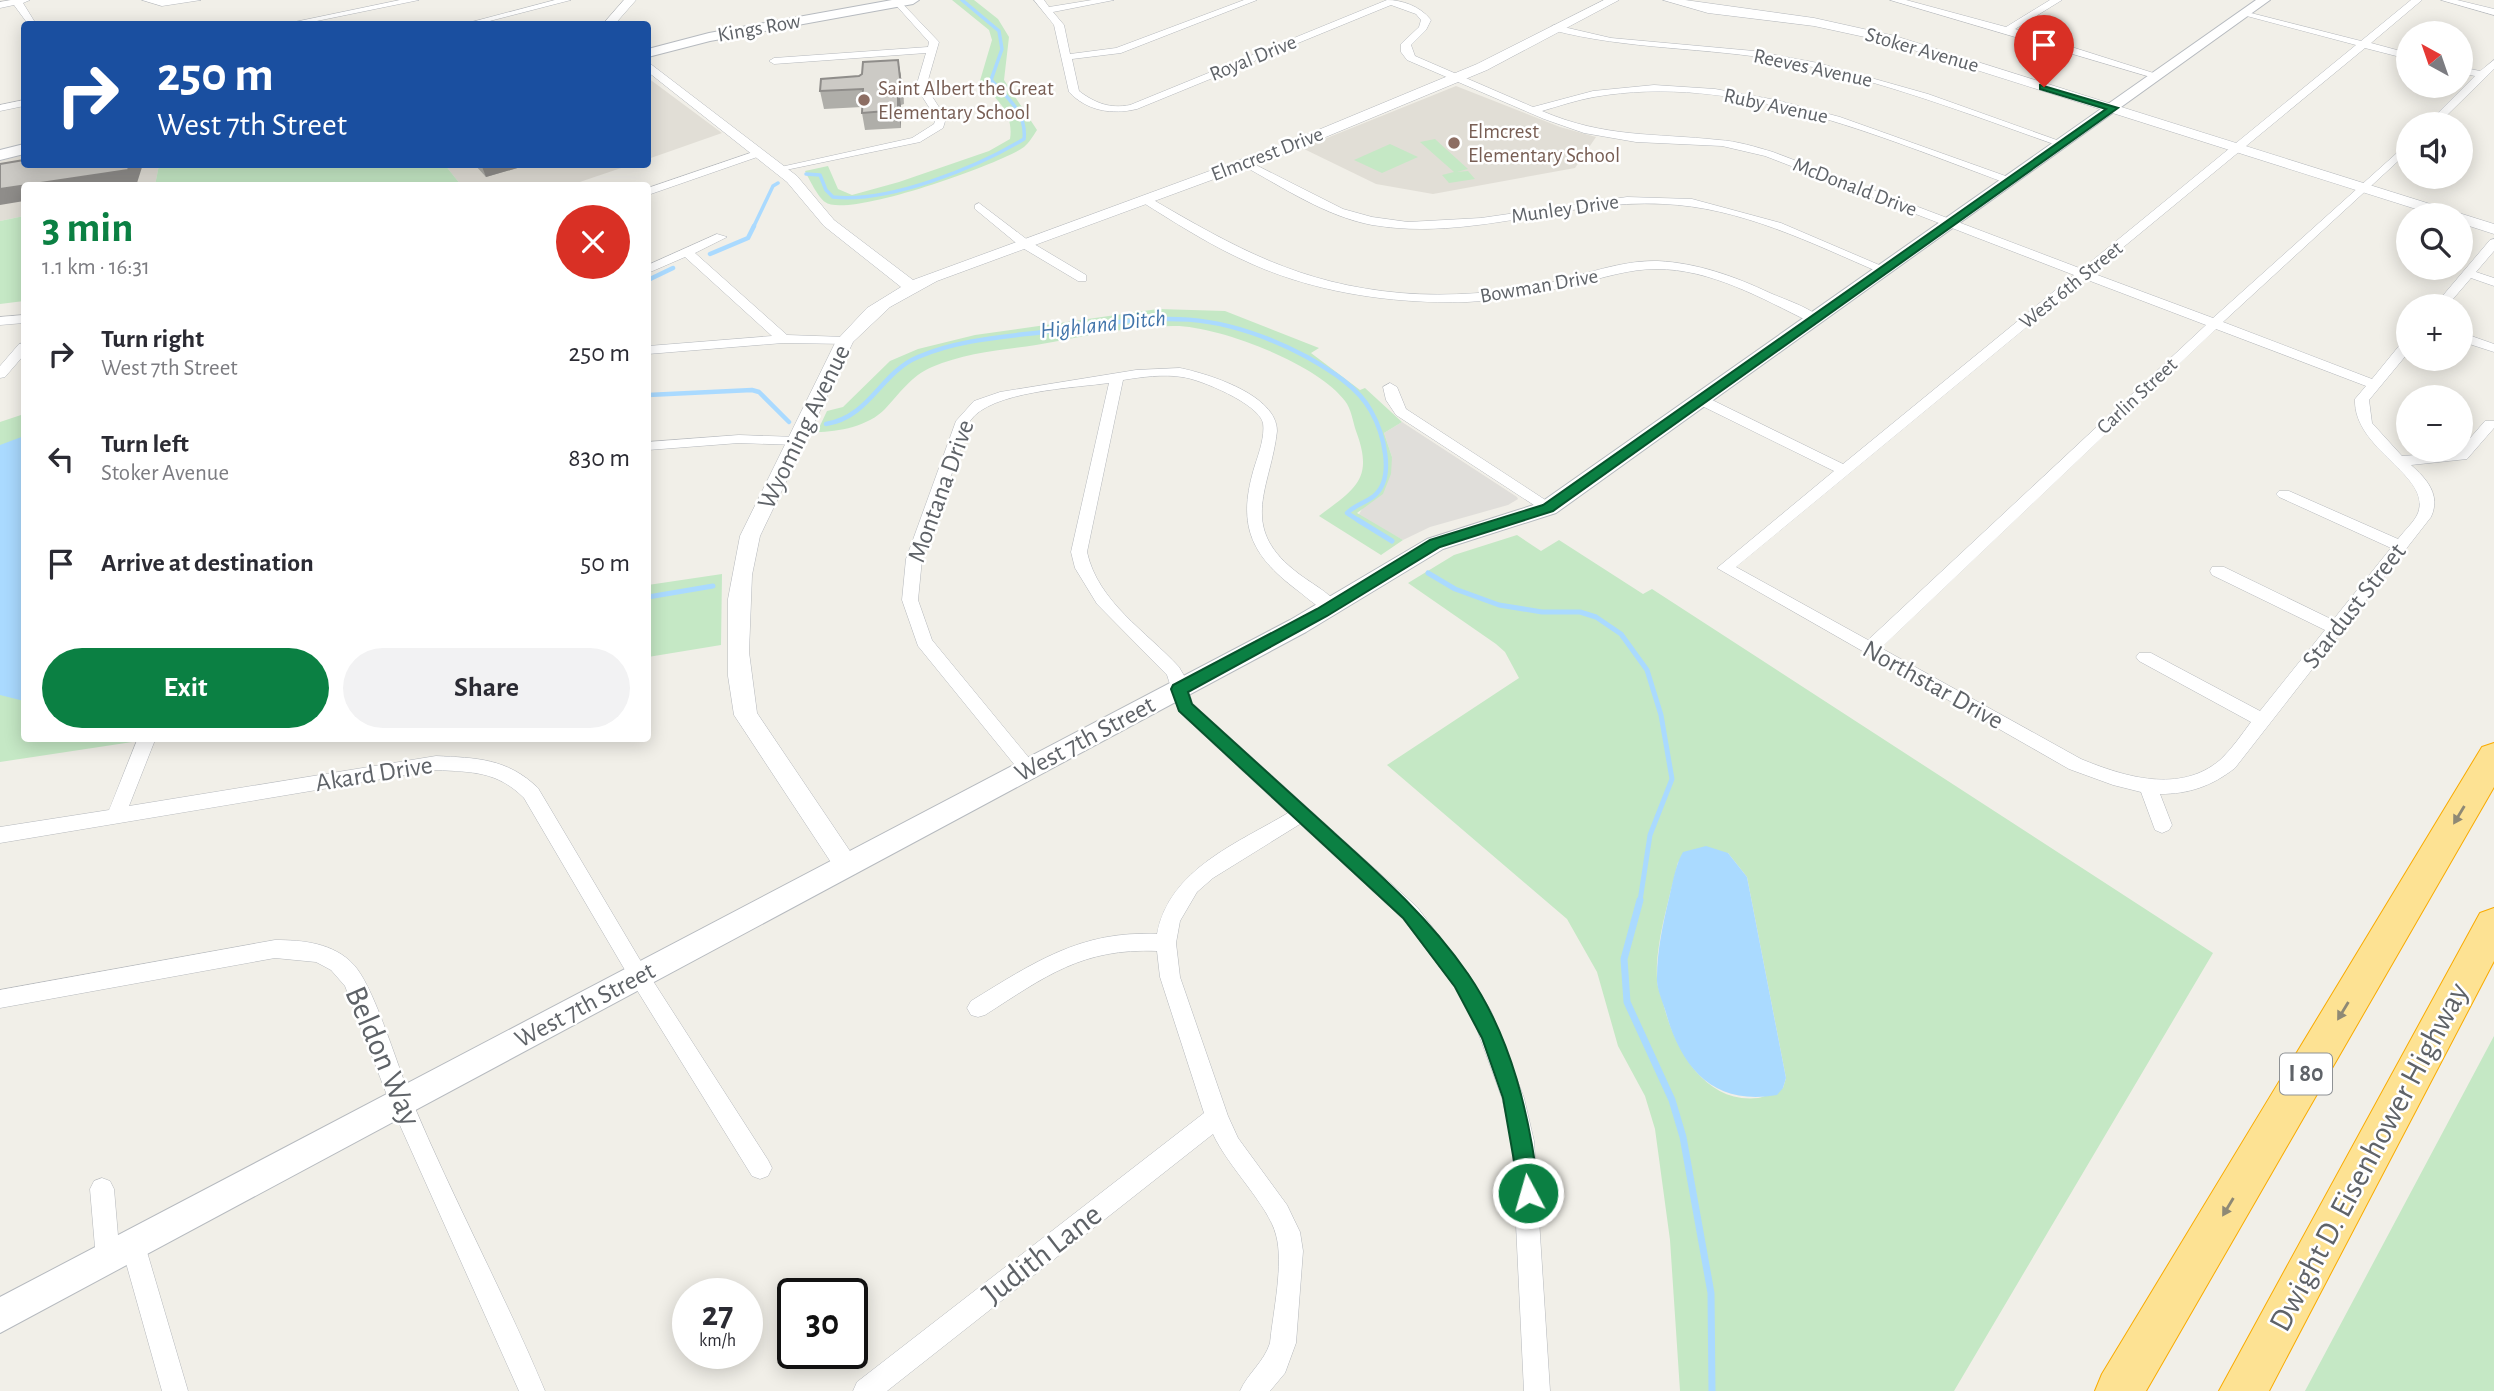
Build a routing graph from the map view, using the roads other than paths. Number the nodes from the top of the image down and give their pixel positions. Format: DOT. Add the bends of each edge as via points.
graph roads {
  1 [pos="147,0"];
  2 [pos="196,0"];
  3 [pos="414,0"];
  4 [pos="566,0"];
  5 [pos="630,0"];
  6 [pos="1039,0"];
  7 [pos="1109,0"];
  8 [pos="1252,0"];
  9 [pos="1613,0"];
  10 [pos="1669,0"];
  11 [pos="1895,0"];
  12 [pos="2030,0"];
  13 [pos="2264,0"];
  14 [pos="2417,0"];
  15 [pos="2446,0"];
  16 [pos="21,1"];
  17 [pos="906,1"];
  18 [pos="1393,1"];
  19 [pos="2052,3"];
  20 [pos="0,5"];
  21 [pos="1047,10"];
  22 [pos="2494,12"];
  23 [pos="2246,13"];
  24 [pos="31,21"];
  25 [pos="306,21"];
  26 [pos="481,21"];
  27 [pos="612,21"];
  28 [pos="1555,28"];
  29 [pos="2007,30"];
  30 [pos="2365,44"];
  31 [pos="932,50"];
  32 [pos="651,52"];
  33 [pos="2396,52"];
  34 [pos="1066,57"];
  35 [pos="774,61"];
  36 [pos="2494,63"];
  37 [pos="651,68"];
  38 [pos="2473,73"];
  39 [pos="2482,75"];
  40 [pos="2158,76"];
  41 [pos="1456,78"];
  42 [pos="21,104"];
  43 [pos="0,108"];
  44 [pos="2113,108"];
  45 [pos="1533,110"];
  46 [pos="2444,112"];
  47 [pos="2063,144"];
  48 [pos="2239,148"];
  49 [pos="21,150"];
  50 [pos="759,153"];
  51 [pos="0,155"];
  52 [pos="2396,157"];
  53 [pos="1246,163"];
  54 [pos="780,170"];
  55 [pos="2010,181"];
  56 [pos="2363,187"];
  57 [pos="651,191"];
  58 [pos="1146,200"];
  59 [pos="2413,203"];
  60 [pos="979,207"];
  61 [pos="2473,223"];
  62 [pos="1950,224"];
  63 [pos="2494,229"];
  64 [pos="721,237"];
  65 [pos="2494,243"];
  66 [pos="1025,244"];
  67 [pos="688,253"];
  68 [pos="2473,267"];
  69 [pos="651,268"];
  70 [pos="1885,270"];
  71 [pos="2084,274"];
  72 [pos="2473,275"];
  73 [pos="1082,278"];
  74 [pos="2462,280"];
  75 [pos="2494,282"];
  76 [pos="911,287"];
  77 [pos="2450,294"];
  78 [pos="21,319"];
  79 [pos="1815,319"];
  80 [pos="0,321"];
  81 [pos="2214,324"];
  82 [pos="783,339"];
  83 [pos="845,341"];
  84 [pos="2473,341"];
  85 [pos="2494,348"];
  86 [pos="21,350"];
  87 [pos="651,350"];
  88 [pos="2396,358"];
  89 [pos="0,374"];
  90 [pos="1117,377"];
  91 [pos="2373,384"];
  92 [pos="1390,387"];
  93 [pos="1701,400"];
  94 [pos="2490,424"];
  95 [pos="796,441"];
  96 [pos="2473,443"];
  97 [pos="651,446"];
  98 [pos="2396,457"];
  99 [pos="2401,462"];
  100 [pos="1844,470"];
  101 [pos="2284,494"];
  102 [pos="1548,508"];
  103 [pos="2401,546"];
  104 [pos="1725,568"];
  105 [pos="2218,571"];
  106 [pos="1332,607"];
  107 [pos="2336,628"];
  108 [pos="1869,649"];
  109 [pos="2144,657"];
  110 [pos="1179,689"];
  111 [pos="2263,720"];
  112 [pos="145,742"];
  113 [pos="2494,756"];
  114 [pos="1028,769"];
  115 [pos="2148,786"];
  116 [pos="1303,813"];
  117 [pos="115,817"];
  118 [pos="2162,825"];
  119 [pos="0,835"];
  120 [pos="847,866"];
  121 [pos="2494,924"];
  122 [pos="1166,943"];
  123 [pos="639,976"];
  124 [pos="0,999"];
  125 [pos="978,1008"];
  126 [pos="401,1103"];
  127 [pos="1217,1117"];
  128 [pos="760,1168"];
  129 [pos="102,1189"];
  130 [pos="133,1245"];
  131 [pos="108,1259"];
  132 [pos="0,1316"];
  133 [pos="175,1391"];
  134 [pos="533,1391"];
  135 [pos="866,1391"];
  136 [pos="1254,1391"];
  137 [pos="1536,1391"];
  138 [pos="2119,1391"];
  139 [pos="2243,1391"];
  1 -- 2 [label="street"];
  3 -- 25 [label="street"];
  4 -- 26 [label="street"];
  5 -- 27 [label="street"];
  6 -- 21 [label="street"];
  7 -- 21 [label="street"];
  8 -- 34 [label="street" via="1118,51"];
  9 -- 28 [label="street, Elmcrest Drive"];
  10 -- 44 [label="street, Stoker Avenue" via="1865,32"];
  11 -- 29 [label="street"];
  12 -- 19 [label="street"];
  13 -- 23 [label="main road, West 7th Street"];
  14 -- 30 [label="street, West 6th Street"];
  15 -- 22 [label="street"];
  16 -- 20 [label="street"];
  16 -- 24 [label="street"];
  17 -- 31 [label="street" via="932,37"];
  17 -- 32 [label="main road, Kings Row"];
  18 -- 34 [label="street, Royal Drive" via="1133,107 1110,111 1074,92"];
  18 -- 41 [label="street, McDonald Drive" via="1426,20 1406,44 1408,55"];
  19 -- 29 [label="street"];
  21 -- 34 [label="street" via="1059,25"];
  23 -- 30 [label="street"];
  23 -- 40 [label="main road, West 7th Street"];
  28 -- 41 [label="street, Elmcrest Drive"];
  28 -- 47 [label="street, Reeves Avenue" via="1613,43 1735,52 1815,65 1880,82"];
  29 -- 40 [label="street"];
  30 -- 33 [label="street"];
  30 -- 48 [label="street, West 6th Street"];
  31 -- 35 [label="street"];
  31 -- 54 [label="street" via="921,87 941,118 935,131 916,140"];
  36 -- 39 [label="street"];
  37 -- 50 [label="street"];
  38 -- 39 [label="street"];
  39 -- 46 [label="street"];
  40 -- 44 [label="main road, West 7th Street"];
  41 -- 45 [label="street, McDonald Drive"];
  41 -- 53 [label="street, Elmcrest Drive"];
  42 -- 43 [label="street"];
  44 -- 47 [label="main road, West 7th Street"];
  44 -- 48 [label="street, Stoker Avenue"];
  45 -- 55 [label="street, Ruby Avenue" via="1625,91 1682,90 1752,98 1826,116"];
  45 -- 62 [label="street, McDonald Drive" via="1604,134 1756,150"];
  47 -- 55 [label="main road, West 7th Street"];
  48 -- 56 [label="street, Stoker Avenue"];
  48 -- 71 [label="street, West 6th Street"];
  49 -- 51 [label="main road"];
  50 -- 54 [label="street"];
  50 -- 57 [label="street"];
  52 -- 56 [label="street, Carlin Street"];
  53 -- 58 [label="street, Elmcrest Drive"];
  53 -- 70 [label="street, Munley Drive" via="1331,208 1372,221 1439,225 1620,201 1681,202 1756,217"];
  54 -- 76 [label="street" via="829,223"];
  55 -- 62 [label="main road, West 7th Street"];
  56 -- 59 [label="street, Stoker Avenue"];
  56 -- 81 [label="street, Carlin Street"];
  58 -- 66 [label="street, Elmcrest Drive"];
  58 -- 79 [label="street, Bowman Drive" via="1263,265 1359,291 1430,298 1496,296 1628,268 1668,266 1720,277"];
  60 -- 66 [label="street"];
  61 -- 63 [label="street"];
  62 -- 70 [label="main road, West 7th Street"];
  62 -- 71 [label="street, McDonald Drive"];
  64 -- 67 [label="street"];
  65 -- 68 [label="street"];
  66 -- 73 [label="street"];
  66 -- 76 [label="street, Elmcrest Drive"];
  67 -- 69 [label="street"];
  67 -- 82 [label="street"];
  70 -- 79 [label="main road, West 7th Street"];
  71 -- 81 [label="street, McDonald Drive"];
  71 -- 100 [label="street, West 6th Street"];
  72 -- 75 [label="street"];
  74 -- 77 [label="street"];
  76 -- 83 [label="street, Wyoming Avenue" via="867,315"];
  78 -- 80 [label="street"];
  79 -- 93 [label="main road, West 7th Street"];
  81 -- 91 [label="street, McDonald Drive"];
  81 -- 108 [label="street, Carlin Street"];
  82 -- 83 [label="street"];
  82 -- 87 [label="street"];
  83 -- 95 [label="street, Wyoming Avenue"];
  84 -- 85 [label="street"];
  86 -- 89 [label="street"];
  88 -- 91 [label="street, Stardust Street"];
  90 -- 106 [label="street, Montana Drive" via="1191,374 1264,411 1270,430 1252,501 1254,534 1267,553"];
  90 -- 110 [label="street" via="1079,563 1089,584 1172,670"];
  90 -- 114 [label="street, Montana Drive" via="1000,396 973,408 963,421 911,572 910,600 924,642"];
  91 -- 98 [label="street, Stardust Street" via="2362,399 2361,415"];
  92 -- 102 [label="street" via="1401,412"];
  93 -- 100 [label="street"];
  93 -- 102 [label="main road, West 7th Street"];
  94 -- 96 [label="street"];
  95 -- 97 [label="street" via="738,439"];
  95 -- 120 [label="street, Wyoming Avenue" via="744,553 739,689 751,726"];
  99 -- 103 [label="street, Stardust Street" via="2421,484 2428,505"];
  100 -- 104 [label="street, West 6th Street"];
  101 -- 103 [label="street"];
  102 -- 106 [label="main road, West 7th Street" via="1435,544"];
  103 -- 107 [label="street, Stardust Street"];
  104 -- 108 [label="street, Northstar Drive"];
  105 -- 107 [label="street"];
  106 -- 110 [label="main road, West 7th Street"];
  107 -- 111 [label="street, Stardust Street"];
  108 -- 115 [label="street, Northstar Drive" via="2075,764"];
  109 -- 111 [label="street"];
  110 -- 114 [label="main road, West 7th Street"];
  110 -- 116 [label="street" via="1185,707"];
  111 -- 115 [label="street, Stardust Street" via="2229,763 2208,778 2171,787"];
  112 -- 117 [label="street"];
  113 -- 138 [label="highway, I 80, one-way"];
  114 -- 120 [label="main road, West 7th Street"];
  115 -- 118 [label="street"];
  116 -- 122 [label="street" via="1190,886 1170,920"];
  116 -- 137 [label="street" via="1410,913 1437,945 1467,990 1499,1055 1522,1140 1528,1193"];
  117 -- 119 [label="street, Akard Drive"];
  117 -- 123 [label="street, Akard Drive" via="436,763 485,765 520,781 531,793"];
  120 -- 123 [label="main road, West 7th Street"];
  121 -- 139 [label="highway, Dwight D. Eisenhower Highway"];
  122 -- 125 [label="street" via="1087,948"];
  122 -- 127 [label="street" via="1170,977"];
  123 -- 126 [label="main road, West 7th Street"];
  123 -- 128 [label="street, Akard Drive"];
  124 -- 126 [label="street, Beldon Way" via="275,949 317,952 333,958 354,981"];
  126 -- 130 [label="main road, West 7th Street"];
  126 -- 134 [label="street, Beldon Way"];
  127 -- 135 [label="street, Judith Lane"];
  127 -- 136 [label="street" via="1230,1146 1279,1213 1289,1242 1283,1343 1276,1364"];
  129 -- 131 [label="street"];
  130 -- 131 [label="main road, West 7th Street"];
  130 -- 133 [label="street"];
  131 -- 132 [label="main road, West 7th Street"];
}
